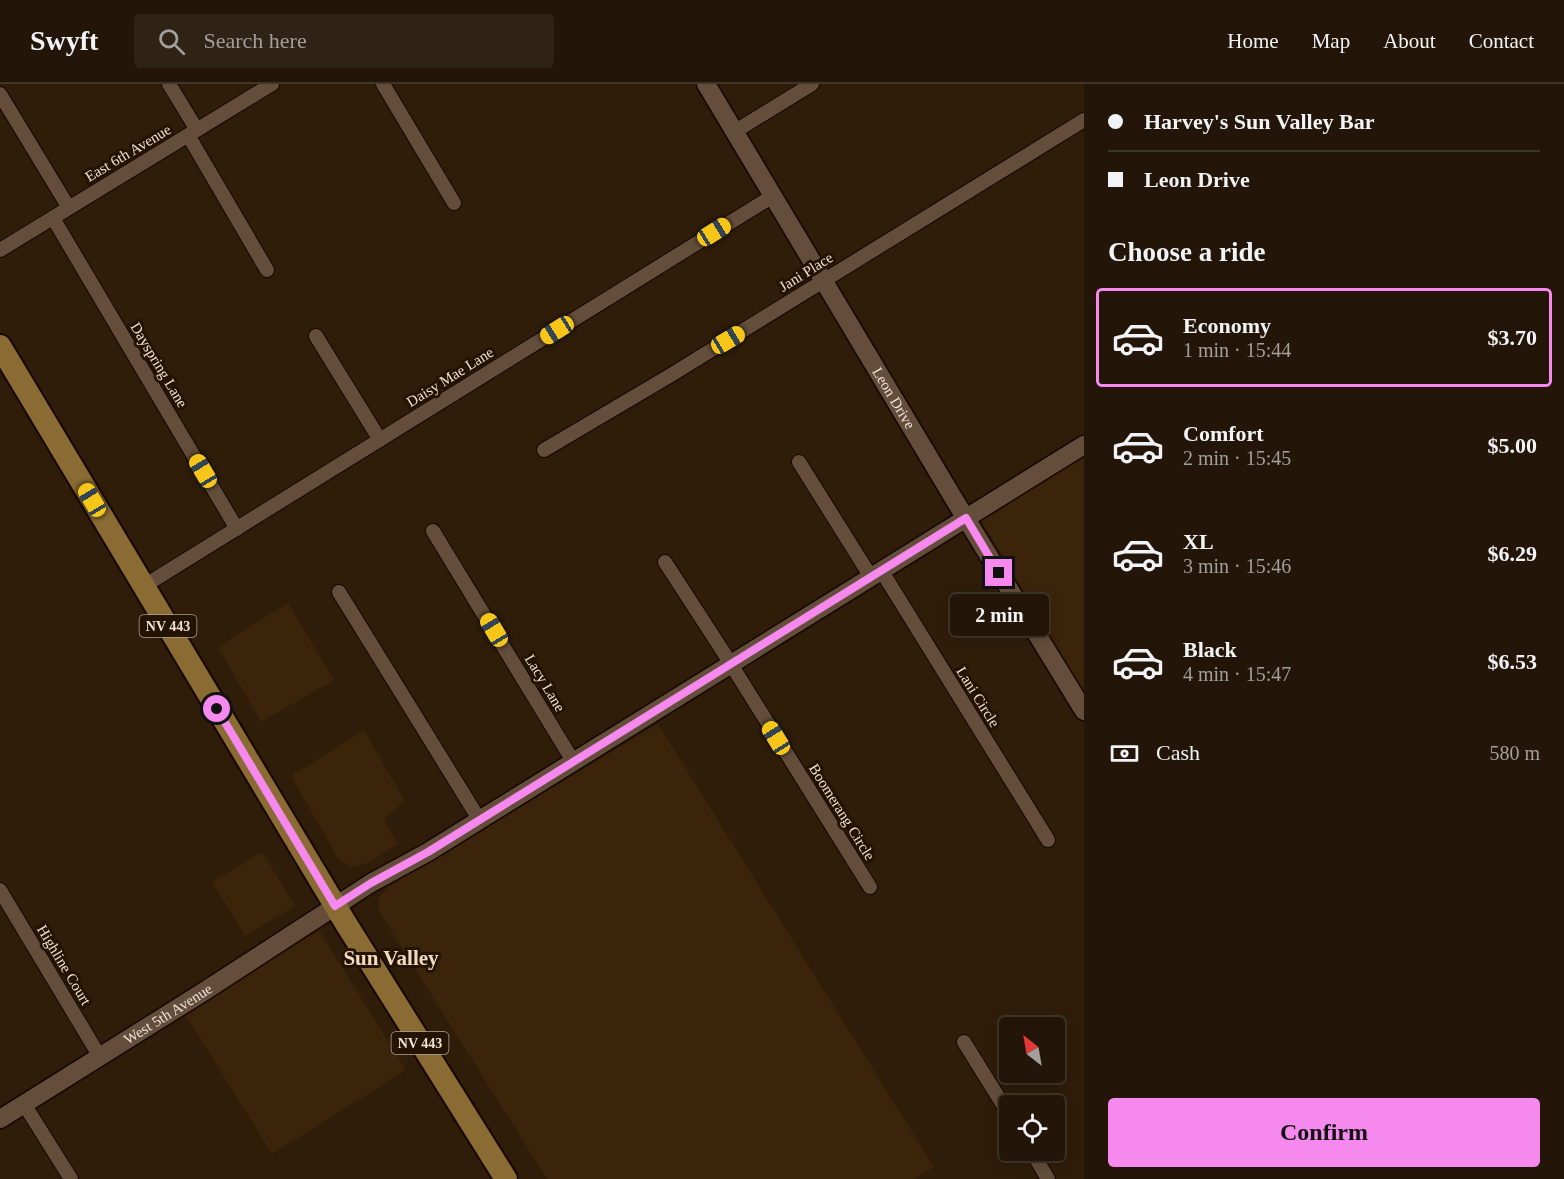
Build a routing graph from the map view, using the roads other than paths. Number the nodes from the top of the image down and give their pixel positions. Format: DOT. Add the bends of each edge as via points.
graph roads {
  1 [pos="169,84"];
  2 [pos="272,84"];
  3 [pos="383,84"];
  4 [pos="706,84"];
  5 [pos="812,84"];
  6 [pos="0,94"];
  7 [pos="1084,120"];
  8 [pos="734,132"];
  9 [pos="192,133"];
  10 [pos="773,196"];
  11 [pos="454,203"];
  12 [pos="69,208"];
  13 [pos="53,218"];
  14 [pos="0,250"];
  15 [pos="267,270"];
  16 [pos="824,281"];
  17 [pos="316,336"];
  18 [pos="0,346"];
  19 [pos="380,440"];
  20 [pos="1084,445"];
  21 [pos="544,450"];
  22 [pos="799,462"];
  23 [pos="966,518"];
  24 [pos="237,529"];
  25 [pos="434,531"];
  26 [pos="665,562"];
  27 [pos="876,573"];
  28 [pos="144,586"];
  29 [pos="339,592"];
  30 [pos="729,664"];
  31 [pos="1084,711"];
  32 [pos="573,761"];
  33 [pos="479,819"];
  34 [pos="1048,840"];
  35 [pos="870,887"];
  36 [pos="0,890"];
  37 [pos="335,906"];
  38 [pos="964,1042"];
  39 [pos="100,1057"];
  40 [pos="999,1098"];
  41 [pos="24,1104"];
  42 [pos="0,1119"];
  43 [pos="1037,1161"];
  44 [pos="71,1179"];
  45 [pos="506,1179"];
  46 [pos="1048,1179"];
  1 -- 9 [label="street"];
  2 -- 9 [label="street, East 6th Avenue"];
  3 -- 11 [label="street"];
  4 -- 8 [label="street, Leon Drive"];
  5 -- 8 [label="street"];
  6 -- 12 [label="street"];
  7 -- 16 [label="street, Jani Place"];
  8 -- 10 [label="street, Leon Drive"];
  9 -- 12 [label="street, East 6th Avenue"];
  9 -- 15 [label="street"];
  10 -- 16 [label="street, Leon Drive"];
  10 -- 19 [label="street, Daisy Mae Lane"];
  12 -- 13 [label="street, East 6th Avenue"];
  13 -- 14 [label="street, East 6th Avenue"];
  13 -- 24 [label="street, Dayspring Lane"];
  16 -- 21 [label="street, Jani Place"];
  16 -- 23 [label="street, Leon Drive"];
  17 -- 19 [label="street"];
  18 -- 28 [label="main road, NV 443"];
  19 -- 24 [label="street, Daisy Mae Lane"];
  20 -- 23 [label="street, West 5th Avenue"];
  22 -- 27 [label="street, Lani Circle"];
  23 -- 27 [label="street, West 5th Avenue"];
  23 -- 31 [label="street, Leon Drive"];
  24 -- 28 [label="street, Daisy Mae Lane"];
  25 -- 32 [label="street, Lacy Lane"];
  26 -- 30 [label="street, Boomerang Circle"];
  27 -- 30 [label="street, West 5th Avenue"];
  27 -- 34 [label="street, Lani Circle"];
  28 -- 37 [label="main road, NV 443"];
  29 -- 33 [label="street"];
  30 -- 32 [label="street, West 5th Avenue"];
  30 -- 35 [label="street, Boomerang Circle"];
  32 -- 33 [label="street, West 5th Avenue"];
  33 -- 37 [label="street, West 5th Avenue"];
  36 -- 39 [label="street, Highline Court"];
  37 -- 39 [label="street, West 5th Avenue"];
  37 -- 45 [label="main road, NV 443"];
  38 -- 40 [label="street"];
  39 -- 41 [label="street, West 5th Avenue"];
  41 -- 42 [label="street, West 5th Avenue"];
  41 -- 44 [label="street"];
  43 -- 46 [label="street"];
}
